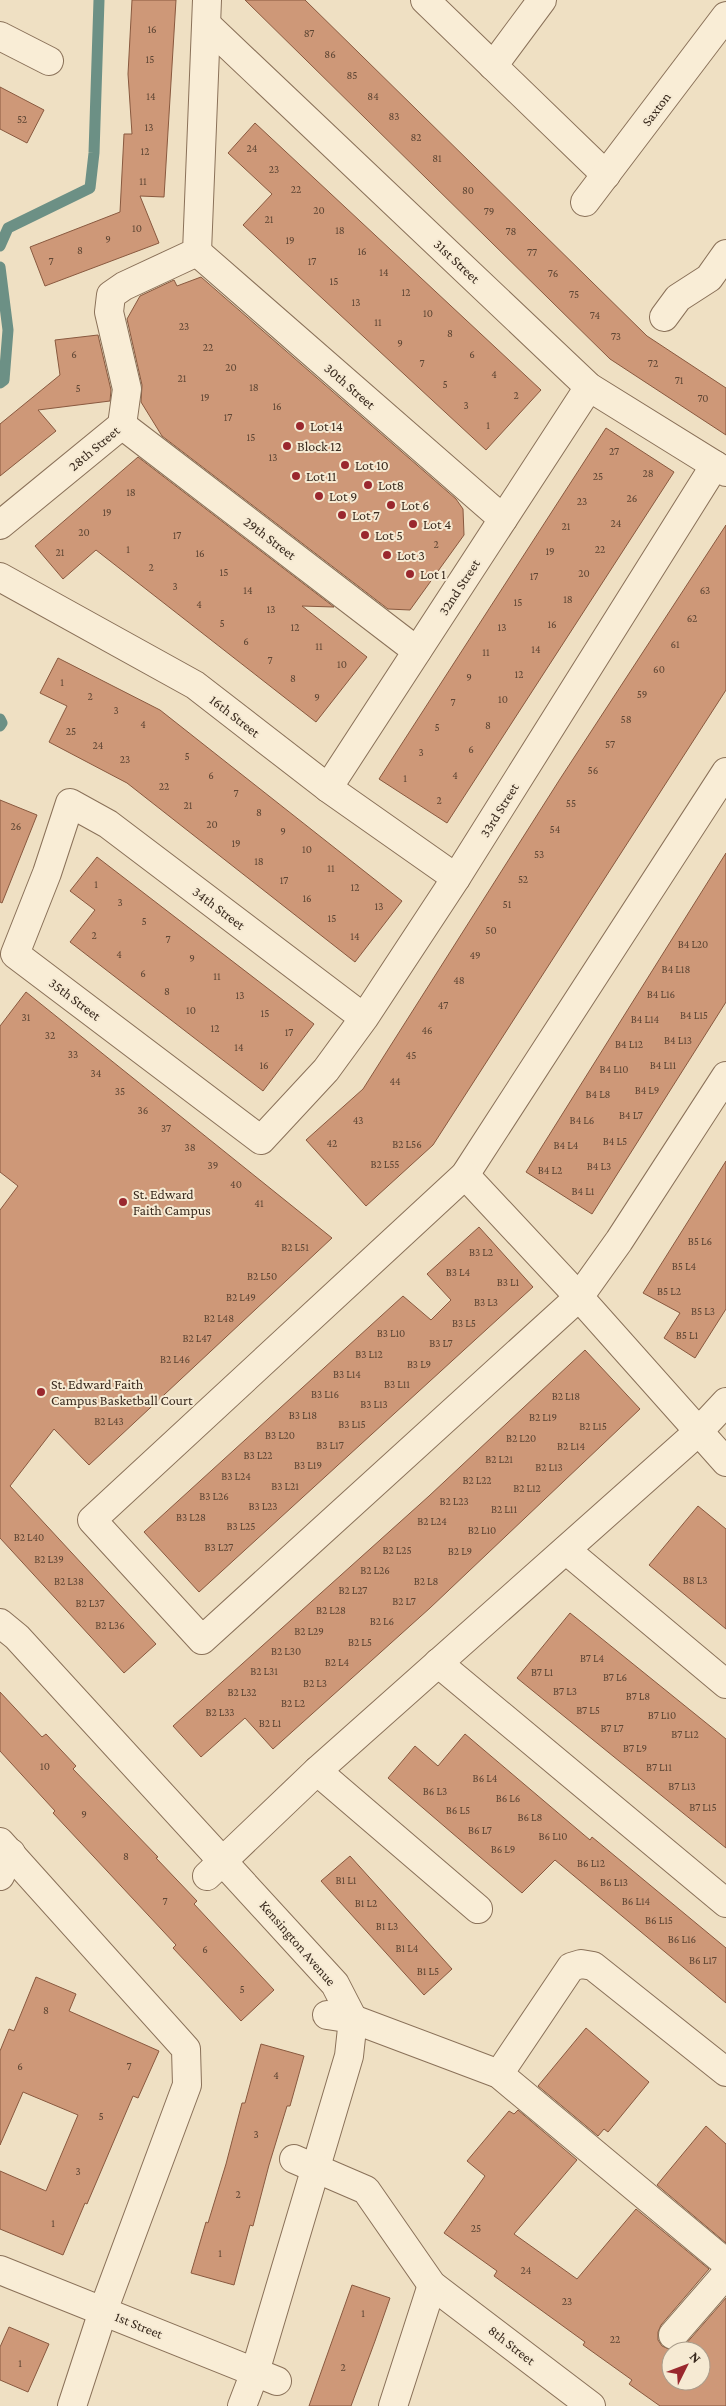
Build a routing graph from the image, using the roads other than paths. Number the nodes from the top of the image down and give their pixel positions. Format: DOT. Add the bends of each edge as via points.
graph roads {
  1 [pos="426,0"];
  2 [pos="542,0"];
  3 [pos="207,13"];
  4 [pos="726,16"];
  5 [pos="0,36"];
  6 [pos="49,61"];
  7 [pos="493,66"];
  8 [pos="606,175"];
  9 [pos="585,202"];
  10 [pos="197,252"];
  11 [pos="726,254"];
  12 [pos="718,283"];
  13 [pos="664,317"];
  14 [pos="589,387"];
  15 [pos="122,425"];
  16 [pos="720,468"];
  17 [pos="503,519"];
  18 [pos="0,525"];
  19 [pos="0,577"];
  20 [pos="417,651"];
  21 [pos="726,772"];
  22 [pos="328,788"];
  23 [pos="70,803"];
  24 [pos="456,878"];
  25 [pos="364,1018"];
  26 [pos="726,1076"];
  27 [pos="262,1140"];
  28 [pos="465,1175"];
  29 [pos="579,1297"];
  30 [pos="726,1402"];
  31 [pos="698,1432"];
  32 [pos="726,1462"];
  33 [pos="566,1550"];
  34 [pos="0,1623"];
  35 [pos="438,1663"];
  36 [pos="726,1684"];
  37 [pos="316,1771"];
  38 [pos="4,1857"];
  39 [pos="215,1868"];
  40 [pos="726,1903"];
  41 [pos="478,1910"];
  42 [pos="340,2017"];
  43 [pos="726,2072"];
  44 [pos="499,2074"];
  45 [pos="305,2164"];
  46 [pos="726,2262"];
  47 [pos="0,2270"];
  48 [pos="726,2274"];
  49 [pos="432,2284"];
  50 [pos="103,2311"];
  51 [pos="673,2334"];
  52 [pos="266,2376"];
  53 [pos="72,2406"];
  54 [pos="242,2406"];
  55 [pos="394,2406"];
  56 [pos="591,2406"];
  1 -- 7 [label="street"];
  2 -- 7 [label="street"];
  3 -- 10 [label="street"];
  3 -- 14 [label="street, 31st Street"];
  4 -- 8 [label="street, Saxton"];
  5 -- 6 [label="street"];
  7 -- 8 [label="street"];
  8 -- 9 [label="street, Saxton"];
  10 -- 15 [label="street, 28th Street" via="111,295 109,312 127,389"];
  10 -- 17 [label="street, 30th Street"];
  11 -- 12 [label="street"];
  12 -- 13 [label="street" via="678,298"];
  14 -- 16 [label="street, 31st Street"];
  14 -- 17 [label="street, 32nd Street"];
  15 -- 18 [label="street, 28th Street"];
  15 -- 20 [label="street, 29th Street"];
  16 -- 24 [label="street, 33rd Street"];
  17 -- 20 [label="street, 32nd Street"];
  19 -- 22 [label="street, 16th Street" via="195,685"];
  20 -- 22 [label="street, 32nd Street"];
  21 -- 28 [label="street"];
  22 -- 24 [label="street, 16th Street"];
  23 -- 25 [label="street, 34th Street" via="108,824"];
  23 -- 27 [label="street, 35th Street" via="15,954"];
  24 -- 25 [label="street, 33rd Street"];
  25 -- 27 [label="street, 33rd Street" via="326,1070"];
  26 -- 29 [label="street"];
  28 -- 29 [label="street"];
  28 -- 29 [label="street" via="92,1520 202,1640"];
  29 -- 31 [label="street"];
  30 -- 31 [label="street"];
  31 -- 32 [label="street"];
  31 -- 33 [label="street"];
  33 -- 35 [label="street"];
  33 -- 36 [label="street"];
  34 -- 39 [label="street, Kensington Avenue" via="24,1644"];
  35 -- 37 [label="street"];
  35 -- 40 [label="street"];
  37 -- 39 [label="street"];
  37 -- 41 [label="street"];
  38 -- 50 [label="street" via="186,2049 187,2086"];
  39 -- 42 [label="street, Kensington Avenue" via="335,1984"];
  42 -- 44 [label="street"];
  42 -- 45 [label="street" via="349,2056"];
  43 -- 44 [label="street" via="593,1966 581,1964 571,1967"];
  44 -- 46 [label="street"];
  45 -- 49 [label="street, 8th Street" via="366,2190"];
  45 -- 52 [label="street"];
  47 -- 50 [label="street, 1st Street"];
  48 -- 51 [label="street"];
  49 -- 55 [label="street"];
  49 -- 56 [label="street, 8th Street"];
  50 -- 52 [label="street, 1st Street"];
  50 -- 53 [label="street"];
  52 -- 54 [label="street"];
}
